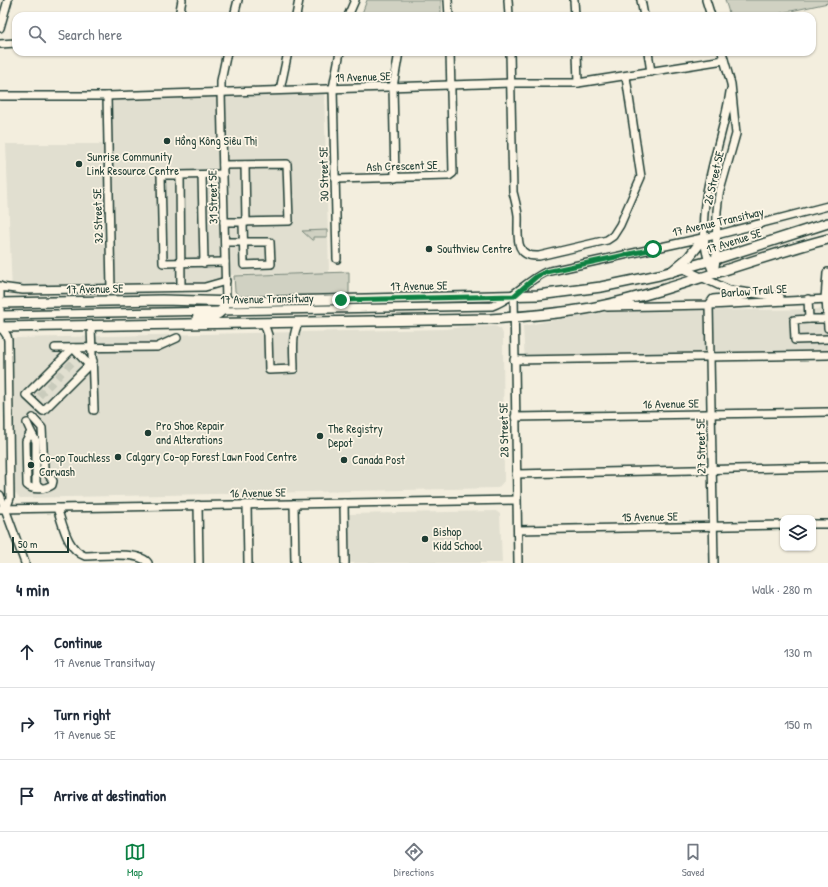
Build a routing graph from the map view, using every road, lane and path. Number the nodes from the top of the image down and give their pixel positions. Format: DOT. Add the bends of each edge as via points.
graph roads {
  1 [pos="8,0"];
  2 [pos="182,0"];
  3 [pos="238,0"];
  4 [pos="299,0"];
  5 [pos="355,0"];
  6 [pos="448,0"];
  7 [pos="508,0"];
  8 [pos="574,0"];
  9 [pos="641,0"];
  10 [pos="706,0"];
  11 [pos="180,12"];
  12 [pos="235,12"];
  13 [pos="297,12"];
  14 [pos="350,12"];
  15 [pos="449,12"];
  16 [pos="509,12"];
  17 [pos="575,12"];
  18 [pos="643,12"];
  19 [pos="710,12"];
  20 [pos="0,28"];
  21 [pos="12,43"];
  22 [pos="0,44"];
  23 [pos="226,56"];
  24 [pos="287,56"];
  25 [pos="339,56"];
  26 [pos="398,56"];
  27 [pos="450,56"];
  28 [pos="510,56"];
  29 [pos="577,56"];
  30 [pos="649,56"];
  31 [pos="723,56"];
  32 [pos="724,60"];
  33 [pos="651,72"];
  34 [pos="626,77"];
  35 [pos="511,83"];
  36 [pos="578,83"];
  37 [pos="731,84"];
  38 [pos="452,85"];
  39 [pos="393,87"];
  40 [pos="333,88"];
  41 [pos="280,90"];
  42 [pos="221,92"];
  43 [pos="0,96"];
  44 [pos="107,96"];
  45 [pos="223,165"];
  46 [pos="245,165"];
  47 [pos="223,174"];
  48 [pos="180,175"];
  49 [pos="202,175"];
  50 [pos="395,178"];
  51 [pos="335,179"];
  52 [pos="828,206"];
  53 [pos="224,222"];
  54 [pos="245,222"];
  55 [pos="828,223"];
  56 [pos="716,235"];
  57 [pos="704,238"];
  58 [pos="828,239"];
  59 [pos="225,242"];
  60 [pos="244,242"];
  61 [pos="337,259"];
  62 [pos="712,260"];
  63 [pos="225,262"];
  64 [pos="181,263"];
  65 [pos="204,263"];
  66 [pos="684,269"];
  67 [pos="670,273"];
  68 [pos="828,273"];
  69 [pos="714,274"];
  70 [pos="703,277"];
  71 [pos="226,281"];
  72 [pos="0,286"];
  73 [pos="181,288"];
  74 [pos="112,289"];
  75 [pos="760,295"];
  76 [pos="514,296"];
  77 [pos="805,299"];
  78 [pos="827,299"];
  79 [pos="0,303"];
  80 [pos="709,305"];
  81 [pos="225,307"];
  82 [pos="595,307"];
  83 [pos="0,315"];
  84 [pos="513,317"];
  85 [pos="809,319"];
  86 [pos="824,319"];
  87 [pos="299,322"];
  88 [pos="264,323"];
  89 [pos="156,325"];
  90 [pos="91,326"];
  91 [pos="0,328"];
  92 [pos="828,328"];
  93 [pos="177,338"];
  94 [pos="828,339"];
  95 [pos="55,348"];
  96 [pos="72,348"];
  97 [pos="93,348"];
  98 [pos="828,355"];
  99 [pos="710,357"];
  100 [pos="514,360"];
  101 [pos="91,363"];
  102 [pos="94,410"];
  103 [pos="828,412"];
  104 [pos="712,414"];
  105 [pos="514,417"];
  106 [pos="33,418"];
  107 [pos="27,423"];
  108 [pos="828,467"];
  109 [pos="712,469"];
  110 [pos="516,474"];
  111 [pos="0,495"];
  112 [pos="516,500"];
  113 [pos="344,503"];
  114 [pos="294,504"];
  115 [pos="198,505"];
  116 [pos="247,505"];
  117 [pos="57,508"];
  118 [pos="3,509"];
  119 [pos="816,524"];
  120 [pos="828,524"];
  121 [pos="780,525"];
  122 [pos="714,526"];
  123 [pos="518,530"];
  124 [pos="25,563"];
  125 [pos="148,563"];
  126 [pos="199,563"];
  127 [pos="248,563"];
  128 [pos="295,563"];
  129 [pos="345,563"];
  130 [pos="518,563"];
  131 [pos="714,563"];
  1 -- 20 [label="street"];
  2 -- 11 [label="street"];
  3 -- 12 [label="street"];
  4 -- 13 [label="street"];
  5 -- 14 [label="street"];
  6 -- 15 [label="street"];
  7 -- 16 [label="street"];
  8 -- 17 [label="street"];
  9 -- 18 [label="street"];
  10 -- 19 [label="street"];
  21 -- 22 [label="street"];
  23 -- 42 [label="street, 31 Street SE"];
  24 -- 41 [label="street"];
  25 -- 40 [label="street, 30 Street SE"];
  26 -- 39 [label="street"];
  27 -- 38 [label="street"];
  28 -- 35 [label="street"];
  29 -- 36 [label="street"];
  30 -- 33 [label="street"];
  31 -- 32 [label="street, 26 Street SE"];
  32 -- 33 [label="street, 19 Avenue SE"];
  32 -- 37 [label="street, 26 Street SE"];
  33 -- 34 [label="street, 19 Avenue SE"];
  34 -- 35 [label="street" via="641,177 620,225 608,240 534,256 522,250 518,239 518,214 513,192"];
  34 -- 36 [label="street, 19 Avenue SE"];
  35 -- 36 [label="street, 19 Avenue SE"];
  35 -- 38 [label="street, 19 Avenue SE"];
  37 -- 56 [label="street, 26 Street SE" via="736,134 719,194"];
  37 -- 57 [label="street, 26 Street SE" via="725,123 704,195"];
  38 -- 39 [label="street, 19 Avenue SE"];
  38 -- 50 [label="street, Ash Crescent SE" via="453,173 449,176"];
  39 -- 40 [label="street, 19 Avenue SE"];
  39 -- 50 [label="street"];
  40 -- 41 [label="street, 19 Avenue SE"];
  40 -- 51 [label="street, 30 Street SE"];
  41 -- 42 [label="street, 19 Avenue SE"];
  42 -- 44 [label="street, 19 Avenue SE"];
  42 -- 45 [label="street, 31 Street SE"];
  43 -- 44 [label="street, 19 Avenue SE"];
  44 -- 74 [label="street, 32 Street SE"];
  45 -- 46 [label="street"];
  45 -- 47 [label="street, 31 Street SE"];
  46 -- 54 [label="street"];
  46 -- 54 [label="street" via="287,164 289,221"];
  47 -- 49 [label="street"];
  47 -- 53 [label="street, 31 Street SE"];
  48 -- 49 [label="street"];
  48 -- 64 [label="street"];
  48 -- 64 [label="street" via="161,175 163,263"];
  49 -- 65 [label="street"];
  50 -- 51 [label="street, Ash Crescent SE"];
  51 -- 61 [label="street, 30 Street SE"];
  52 -- 56 [label="street, 17 Avenue Transitway"];
  53 -- 54 [label="street"];
  53 -- 59 [label="street, 31 Street SE"];
  54 -- 60 [label="street"];
  55 -- 62 [label="main road, 17 Avenue SE"];
  56 -- 57 [label="street, 17 Avenue Transitway"];
  56 -- 62 [label="street, 26 Street SE"];
  57 -- 62 [label="street, 26 Street SE"];
  57 -- 67 [label="main road" via="689,257"];
  57 -- 76 [label="street, 17 Avenue Transitway" via="546,272 537,276"];
  58 -- 69 [label="main road, 17 Avenue SE"];
  59 -- 60 [label="street"];
  59 -- 63 [label="street, 31 Street SE"];
  60 -- 60 [label="street" via="270,242 271,264 244,265"];
  62 -- 66 [label="main road, 17 Avenue SE"];
  62 -- 69 [label="street, 26 Street SE"];
  63 -- 65 [label="street"];
  63 -- 71 [label="street, 31 Street SE"];
  64 -- 65 [label="street"];
  64 -- 73 [label="street"];
  66 -- 67 [label="main road, 17 Avenue SE"];
  66 -- 70 [label="street, Barlow Trail SE"];
  67 -- 76 [label="main road, 17 Avenue SE" via="602,287"];
  68 -- 78 [label="main road"];
  69 -- 70 [label="main road, 17 Avenue SE"];
  70 -- 75 [label="street, Barlow Trail SE" via="729,290"];
  70 -- 82 [label="main road, 17 Avenue SE"];
  71 -- 73 [label="street" via="205,287"];
  71 -- 81 [label="street, 31 Street SE"];
  72 -- 74 [label="street" via="23,290"];
  72 -- 79 [label="street"];
  73 -- 74 [label="street"];
  75 -- 77 [label="street, Barlow Trail SE"];
  75 -- 80 [label="street" via="713,298"];
  76 -- 81 [label="main road, 17 Avenue SE"];
  76 -- 84 [label="street, 28 Street SE"];
  77 -- 78 [label="street, Barlow Trail SE"];
  77 -- 80 [label="street, Barlow Trail SE"];
  77 -- 85 [label="street"];
  78 -- 92 [label="street"];
  79 -- 81 [label="main road, 17 Avenue SE" via="162,300"];
  79 -- 83 [label="street"];
  80 -- 82 [label="street, 17 Avenue SE"];
  80 -- 99 [label="street, 27 Street SE"];
  81 -- 83 [label="street, 17 Avenue Transitway"];
  81 -- 89 [label="main road" via="212,317 168,319"];
  82 -- 84 [label="main road, 17 Avenue SE"];
  83 -- 91 [label="street"];
  84 -- 87 [label="main road, 17 Avenue SE"];
  84 -- 100 [label="street, 28 Street SE"];
  85 -- 86 [label="street"];
  85 -- 94 [label="street" via="794,320 794,340"];
  87 -- 88 [label="main road, 17 Avenue SE"];
  87 -- 88 [label="street" via="293,336 294,369 269,370 268,335"];
  88 -- 89 [label="main road, 17 Avenue SE"];
  89 -- 90 [label="main road, 17 Avenue SE"];
  90 -- 91 [label="main road, 17 Avenue SE"];
  90 -- 97 [label="street"];
  91 -- 118 [label="street" via="8,340 10,498"];
  93 -- 97 [label="street" via="157,347"];
  95 -- 96 [label="street"];
  96 -- 97 [label="street"];
  96 -- 101 [label="street"];
  96 -- 101 [label="street" via="55,371 26,395 43,411 49,400 76,372"];
  97 -- 101 [label="street"];
  98 -- 99 [label="street"];
  99 -- 100 [label="street"];
  99 -- 104 [label="street, 27 Street SE"];
  100 -- 105 [label="street, 28 Street SE"];
  101 -- 102 [label="street"];
  103 -- 104 [label="street, 16 Avenue SE"];
  104 -- 105 [label="street, 16 Avenue SE"];
  104 -- 109 [label="street, 27 Street SE"];
  105 -- 110 [label="street, 28 Street SE"];
  106 -- 107 [label="street" via="42,428 44,468 54,481 51,486 30,488 27,483 26,441 31,432"];
  108 -- 109 [label="street"];
  109 -- 110 [label="street"];
  109 -- 122 [label="street, 27 Street SE"];
  110 -- 112 [label="street, 28 Street SE"];
  111 -- 118 [label="street"];
  112 -- 113 [label="street, 16 Avenue SE"];
  112 -- 123 [label="street, 28 Street SE"];
  113 -- 114 [label="street, 16 Avenue SE"];
  113 -- 129 [label="street"];
  114 -- 116 [label="street, 16 Avenue SE"];
  114 -- 128 [label="street"];
  115 -- 116 [label="street, 16 Avenue SE"];
  115 -- 117 [label="street, 16 Avenue SE"];
  115 -- 126 [label="street"];
  116 -- 127 [label="street"];
  117 -- 118 [label="street, 16 Avenue SE"];
  117 -- 125 [label="street" via="73,548 79,554 134,555"];
  118 -- 124 [label="street"];
  119 -- 120 [label="street"];
  121 -- 122 [label="street, 15 Avenue SE"];
  122 -- 123 [label="street, 15 Avenue SE"];
  122 -- 131 [label="street, 27 Street SE"];
  123 -- 130 [label="street, 28 Street SE"];
}
